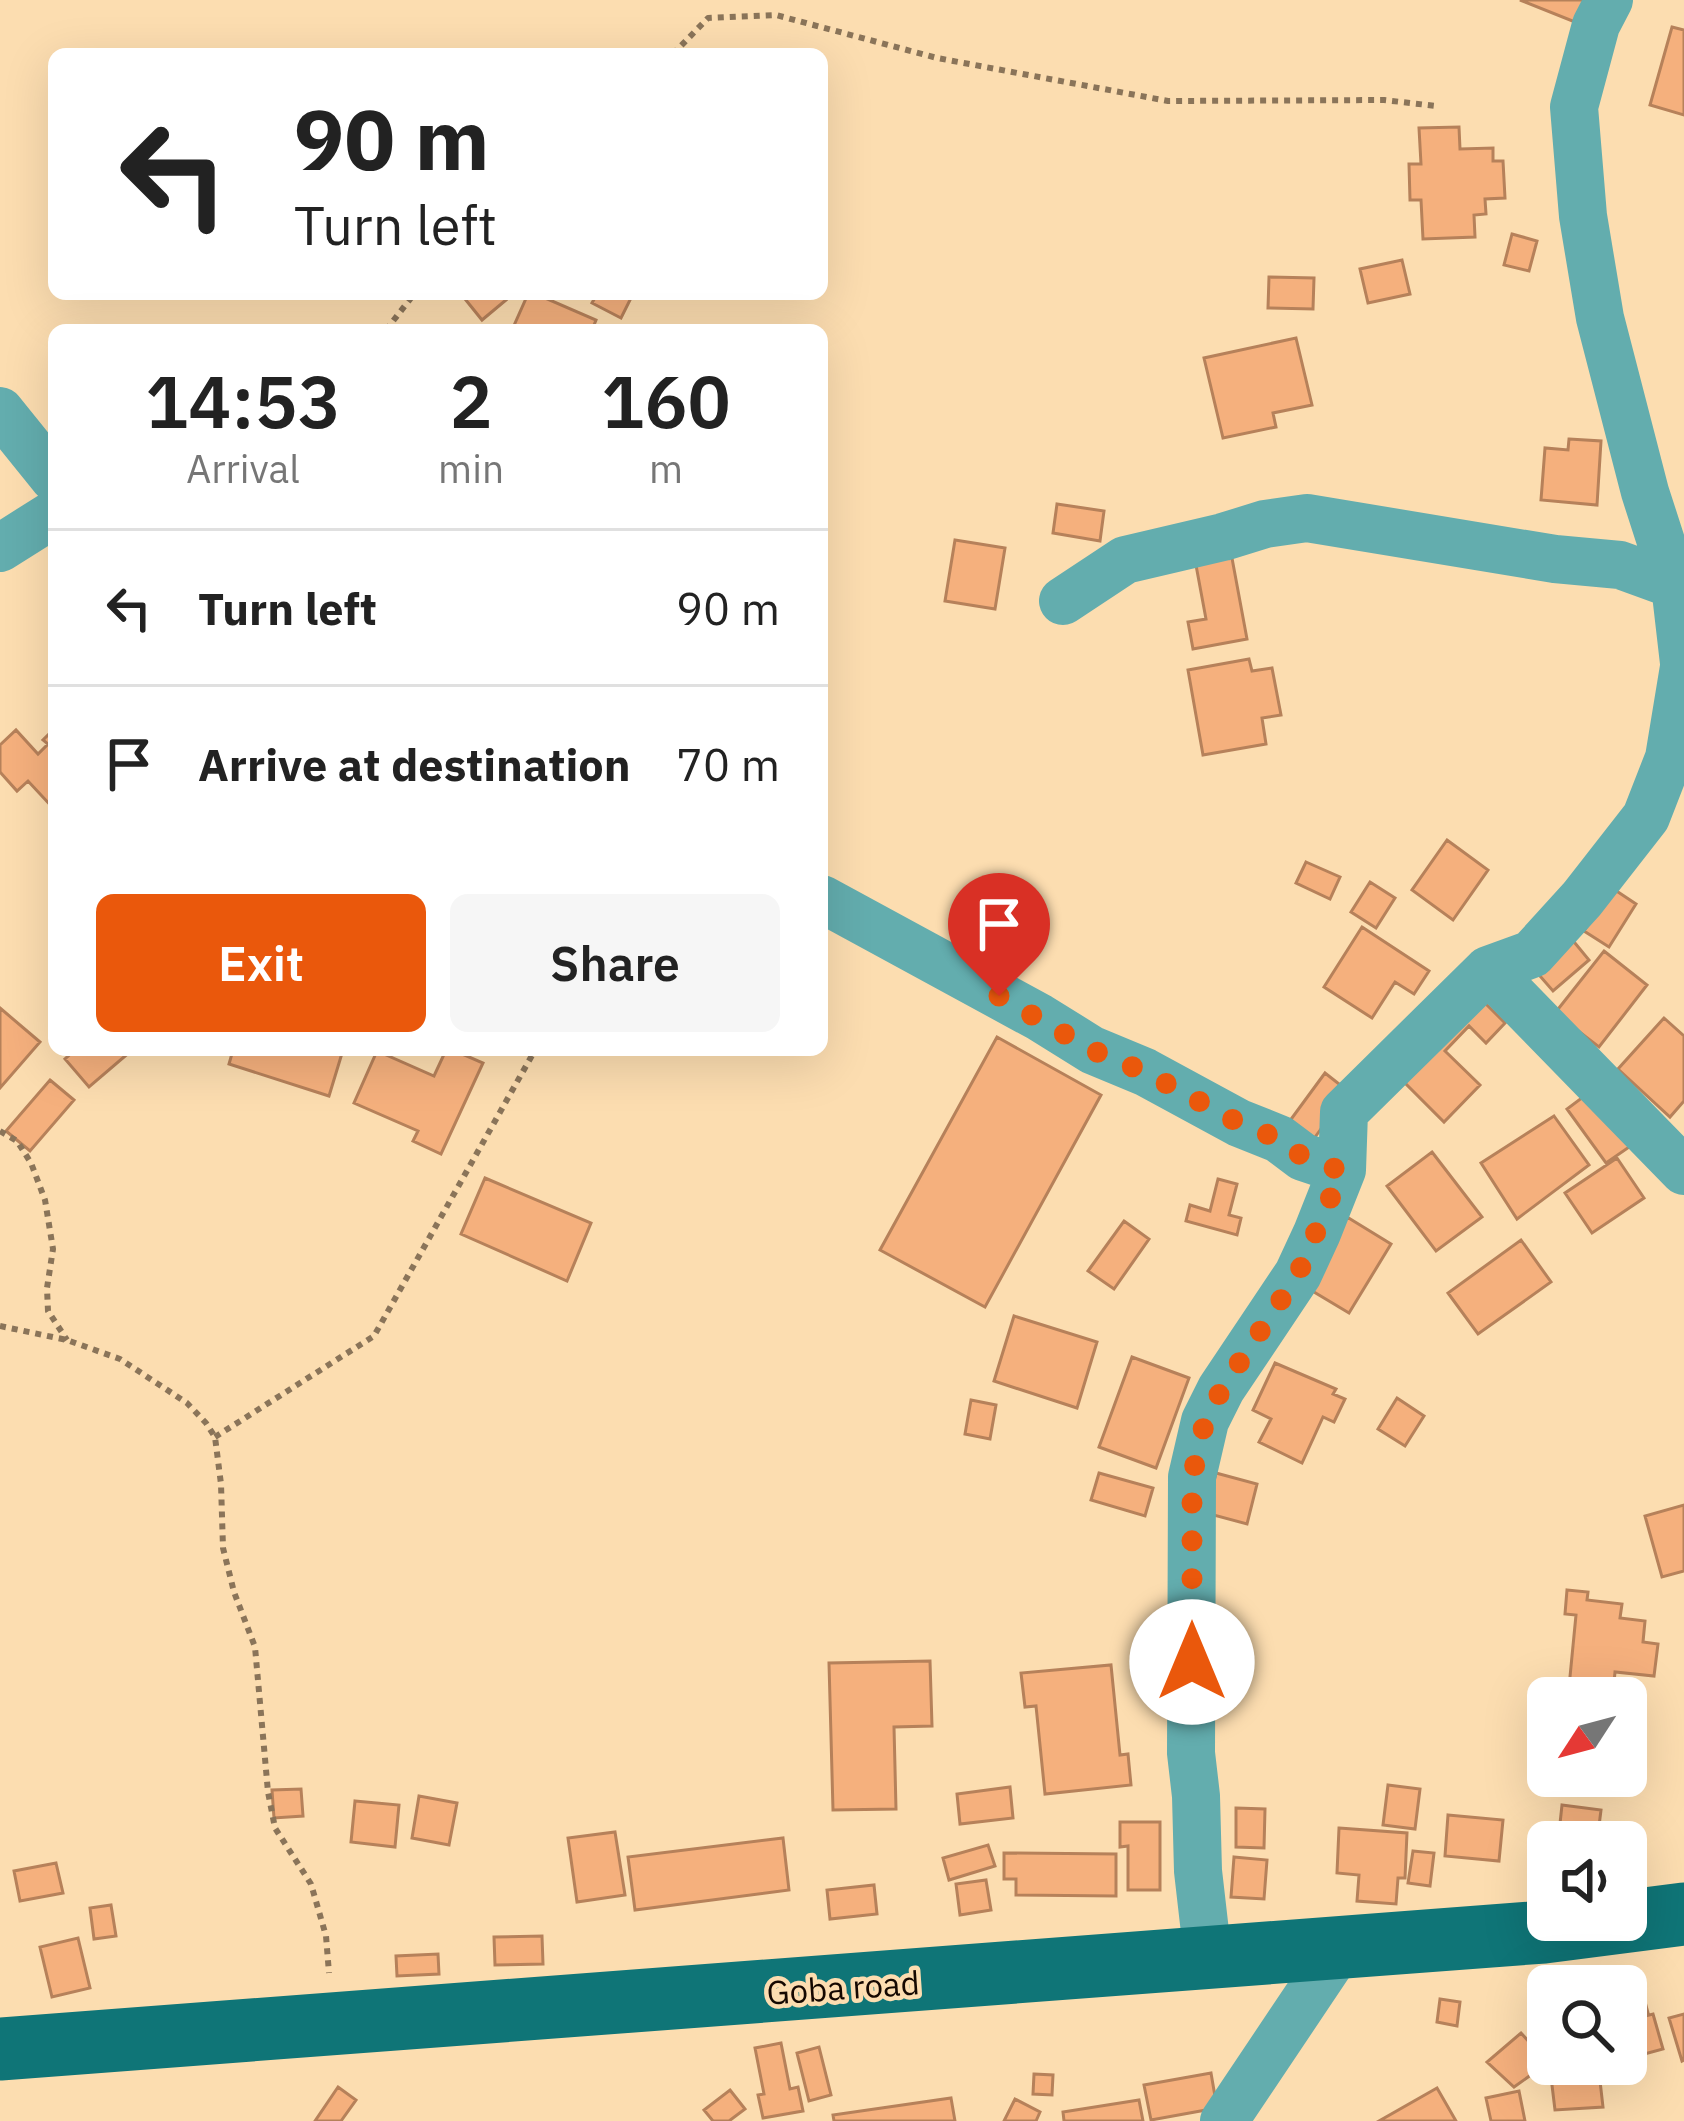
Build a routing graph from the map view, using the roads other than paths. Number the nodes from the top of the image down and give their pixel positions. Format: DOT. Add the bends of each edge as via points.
graph roads {
  1 [pos="1609,0"];
  2 [pos="0,411"];
  3 [pos="48,471"];
  4 [pos="48,518"];
  5 [pos="0,548"];
  6 [pos="1063,602"];
  7 [pos="1681,635"];
  8 [pos="828,902"];
  9 [pos="1488,970"];
  10 [pos="1342,1171"];
  11 [pos="1684,1171"];
  12 [pos="1684,1913"];
  13 [pos="1340,1948"];
  14 [pos="1208,1958"];
  15 [pos="0,2049"];
  16 [pos="1224,2121"];
  1 -- 7 [label="street" via="1574,107 1583,216 1606,342"];
  2 -- 3 [label="street"];
  4 -- 5 [label="street"];
  6 -- 7 [label="street" via="1125,560 1307,518 1620,565"];
  7 -- 9 [label="street" via="1669,758 1646,817 1532,954"];
  8 -- 10 [label="street" via="1092,1050"];
  9 -- 10 [label="street" via="1344,1112"];
  9 -- 11 [label="street"];
  10 -- 14 [label="street" via="1298,1274 1205,1421 1192,1477 1191,1753"];
  12 -- 13 [label="main road, Goba road"];
  13 -- 14 [label="main road, Goba road"];
  13 -- 16 [label="street"];
  14 -- 15 [label="main road, Goba road"];
}
